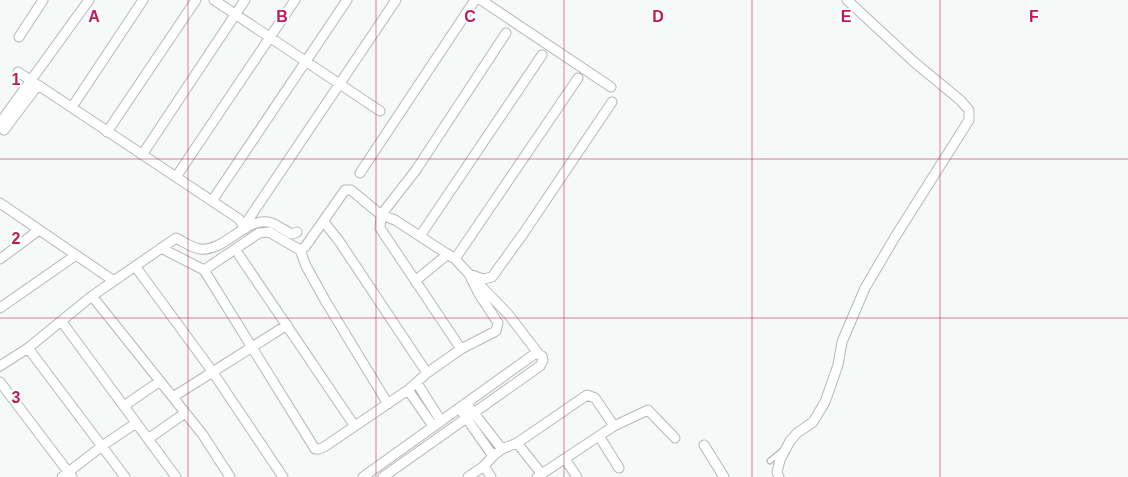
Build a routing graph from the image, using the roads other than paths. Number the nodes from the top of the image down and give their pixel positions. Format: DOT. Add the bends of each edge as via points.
graph roads {
  1 [pos="43,0"];
  2 [pos="89,0"];
  3 [pos="142,0"];
  4 [pos="196,0"];
  5 [pos="214,0"];
  6 [pos="245,0"];
  7 [pos="295,0"];
  8 [pos="347,0"];
  9 [pos="396,0"];
  10 [pos="475,0"];
  11 [pos="481,0"];
  12 [pos="847,0"];
  13 [pos="235,14"];
  14 [pos="506,33"];
  15 [pos="19,37"];
  16 [pos="270,38"];
  17 [pos="542,55"];
  18 [pos="305,62"];
  19 [pos="18,72"];
  20 [pos="578,78"];
  21 [pos="35,83"];
  22 [pos="340,85"];
  23 [pos="612,87"];
  24 [pos="612,102"];
  25 [pos="72,107"];
  26 [pos="380,111"];
  27 [pos="1,129"];
  28 [pos="107,132"];
  29 [pos="142,155"];
  30 [pos="360,173"];
  31 [pos="176,177"];
  32 [pos="212,201"];
  33 [pos="0,204"];
  34 [pos="381,215"];
  35 [pos="324,222"];
  36 [pos="245,227"];
  37 [pos="39,230"];
  38 [pos="297,232"];
  39 [pos="420,236"];
  40 [pos="161,248"];
  41 [pos="300,250"];
  42 [pos="76,255"];
  43 [pos="239,255"];
  44 [pos="451,256"];
  45 [pos="0,258"];
  46 [pos="135,266"];
  47 [pos="204,270"];
  48 [pos="469,274"];
  49 [pos="114,281"];
  50 [pos="415,281"];
  51 [pos="92,296"];
  52 [pos="0,308"];
  53 [pos="62,322"];
  54 [pos="287,325"];
  55 [pos="252,347"];
  56 [pos="28,348"];
  57 [pos="460,350"];
  58 [pos="538,353"];
  59 [pos="0,366"];
  60 [pos="212,372"];
  61 [pos="427,373"];
  62 [pos="160,381"];
  63 [pos="0,382"];
  64 [pos="417,383"];
  65 [pos="408,390"];
  66 [pos="173,397"];
  67 [pos="388,404"];
  68 [pos="463,405"];
  69 [pos="124,406"];
  70 [pos="185,413"];
  71 [pos="469,415"];
  72 [pos="441,421"];
  73 [pos="136,423"];
  74 [pos="354,425"];
  75 [pos="433,426"];
  76 [pos="614,426"];
  77 [pos="599,436"];
  78 [pos="675,438"];
  79 [pos="148,439"];
  80 [pos="517,443"];
  81 [pos="704,445"];
  82 [pos="102,446"];
  83 [pos="502,449"];
  84 [pos="785,449"];
  85 [pos="493,456"];
  86 [pos="565,459"];
  87 [pos="770,461"];
  88 [pos="484,466"];
  89 [pos="620,468"];
  90 [pos="67,475"];
  91 [pos="539,475"];
  92 [pos="125,477"];
  93 [pos="176,477"];
  94 [pos="230,477"];
  95 [pos="283,477"];
  96 [pos="363,477"];
  97 [pos="383,477"];
  98 [pos="468,477"];
  99 [pos="490,477"];
  100 [pos="577,477"];
  101 [pos="724,477"];
  102 [pos="779,477"];
  1 -- 15 [label="street"];
  2 -- 21 [label="street"];
  3 -- 25 [label="street"];
  4 -- 28 [label="street"];
  5 -- 13 [label="street"];
  6 -- 13 [label="street"];
  7 -- 16 [label="street"];
  8 -- 18 [label="street"];
  9 -- 22 [label="street"];
  10 -- 30 [label="street"];
  11 -- 23 [label="street"];
  12 -- 84 [label="street" via="960,100 969,110 969,120 865,288 844,337 822,409"];
  13 -- 16 [label="street"];
  13 -- 29 [label="street"];
  14 -- 34 [label="street" via="416,170"];
  16 -- 18 [label="street"];
  16 -- 31 [label="street"];
  17 -- 39 [label="street"];
  18 -- 22 [label="street"];
  18 -- 32 [label="street"];
  19 -- 21 [label="street"];
  20 -- 44 [label="street"];
  21 -- 25 [label="street"];
  21 -- 27 [label="street"];
  22 -- 26 [label="street"];
  22 -- 36 [label="street"];
  24 -- 48 [label="street" via="492,277 483,279"];
  25 -- 28 [label="street"];
  28 -- 29 [label="street"];
  29 -- 31 [label="street"];
  31 -- 32 [label="street"];
  32 -- 36 [label="street"];
  33 -- 37 [label="street"];
  34 -- 35 [label="street" via="348,189"];
  34 -- 39 [label="street" via="396,220"];
  34 -- 50 [label="street" via="380,228"];
  35 -- 41 [label="street" via="306,247"];
  35 -- 61 [label="street" via="340,241"];
  36 -- 38 [label="street" via="268,222 292,234"];
  36 -- 40 [label="street" via="215,247 203,250 176,238"];
  37 -- 42 [label="street"];
  37 -- 45 [label="street"];
  39 -- 44 [label="street"];
  40 -- 46 [label="street"];
  40 -- 47 [label="street"];
  41 -- 47 [label="street" via="270,232 259,233"];
  41 -- 67 [label="street" via="326,302"];
  42 -- 49 [label="street"];
  42 -- 52 [label="street"];
  43 -- 54 [label="street"];
  44 -- 48 [label="street"];
  44 -- 50 [label="street"];
  46 -- 49 [label="street"];
  46 -- 60 [label="street"];
  47 -- 55 [label="street"];
  48 -- 57 [label="street" via="498,326 496,331"];
  48 -- 58 [label="street" via="508,314"];
  49 -- 51 [label="street"];
  50 -- 57 [label="street"];
  51 -- 53 [label="street"];
  51 -- 62 [label="street"];
  53 -- 56 [label="street"];
  53 -- 69 [label="street"];
  54 -- 55 [label="street"];
  54 -- 74 [label="street"];
  55 -- 60 [label="street"];
  55 -- 74 [label="street" via="315,449 324,447"];
  56 -- 59 [label="street"];
  56 -- 82 [label="street"];
  57 -- 61 [label="street"];
  58 -- 68 [label="street"];
  58 -- 71 [label="street" via="543,358 540,366"];
  60 -- 66 [label="street"];
  60 -- 95 [label="street"];
  61 -- 64 [label="street"];
  62 -- 66 [label="street"];
  62 -- 69 [label="street"];
  63 -- 90 [label="street"];
  64 -- 65 [label="street"];
  64 -- 72 [label="street"];
  65 -- 67 [label="street"];
  65 -- 75 [label="street"];
  66 -- 70 [label="street"];
  67 -- 74 [label="street"];
  68 -- 71 [label="street"];
  68 -- 72 [label="street"];
  69 -- 73 [label="street"];
  70 -- 79 [label="street"];
  70 -- 94 [label="street"];
  71 -- 83 [label="street"];
  71 -- 85 [label="street"];
  71 -- 97 [label="street"];
  72 -- 75 [label="street"];
  73 -- 79 [label="street"];
  73 -- 82 [label="street"];
  75 -- 96 [label="street"];
  76 -- 77 [label="street"];
  76 -- 78 [label="street" via="648,410"];
  76 -- 80 [label="street" via="595,398 587,395"];
  77 -- 86 [label="street"];
  77 -- 89 [label="street"];
  79 -- 93 [label="street"];
  80 -- 83 [label="street"];
  80 -- 91 [label="street"];
  81 -- 101 [label="street"];
  82 -- 90 [label="street"];
  82 -- 92 [label="street"];
  83 -- 85 [label="street"];
  84 -- 87 [label="lane"];
  84 -- 102 [label="street" via="777,472"];
  85 -- 88 [label="street"];
  86 -- 91 [label="street"];
  86 -- 100 [label="street"];
  88 -- 98 [label="street"];
  88 -- 99 [label="street"];
}
